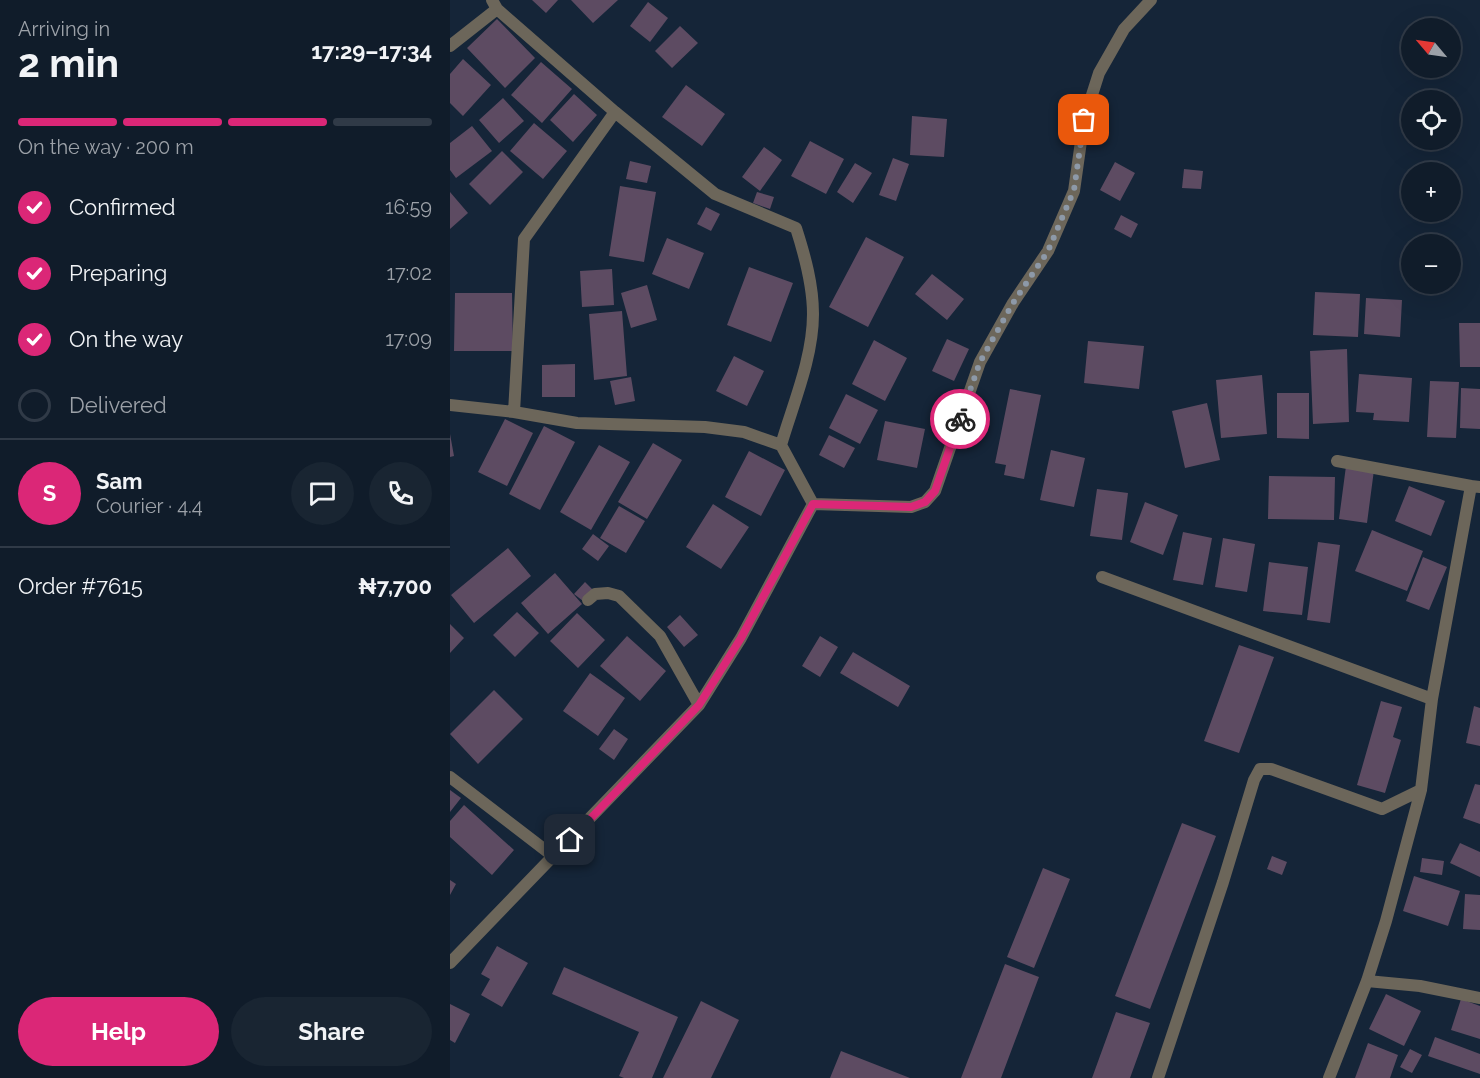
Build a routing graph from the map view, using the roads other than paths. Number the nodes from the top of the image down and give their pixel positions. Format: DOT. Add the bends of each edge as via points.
graph roads {
  1 [pos="1151,0"];
  2 [pos="494,4"];
  3 [pos="450,46"];
  4 [pos="615,112"];
  5 [pos="450,405"];
  6 [pos="514,412"];
  7 [pos="781,445"];
  8 [pos="1337,461"];
  9 [pos="1476,486"];
  10 [pos="813,504"];
  11 [pos="1102,577"];
  12 [pos="588,600"];
  13 [pos="1432,699"];
  14 [pos="699,705"];
  15 [pos="450,777"];
  16 [pos="1421,790"];
  17 [pos="553,856"];
  18 [pos="450,963"];
  19 [pos="1367,981"];
  20 [pos="1480,998"];
  21 [pos="1158,1078"];
  22 [pos="1329,1078"];
  1 -- 10 [label="street" via="1124,29 1099,73 1084,120 1074,190 1048,251 980,362 935,491 925,502 911,507"];
  2 -- 3 [label="street"];
  2 -- 4 [label="street"];
  4 -- 6 [label="street" via="524,239"];
  4 -- 7 [label="street" via="715,194 796,228 807,264 813,315 807,359"];
  5 -- 6 [label="street"];
  6 -- 7 [label="street" via="577,423 705,426 744,432"];
  7 -- 10 [label="street"];
  8 -- 9 [label="street"];
  9 -- 13 [label="street"];
  10 -- 14 [label="street" via="741,638"];
  11 -- 13 [label="street"];
  12 -- 14 [label="street" via="595,594 619,596 660,636"];
  13 -- 16 [label="street"];
  14 -- 17 [label="street"];
  15 -- 17 [label="street"];
  16 -- 19 [label="street"];
  16 -- 21 [label="street" via="1382,809 1271,769 1260,769"];
  17 -- 18 [label="street"];
  19 -- 20 [label="street"];
  19 -- 22 [label="street"];
}
